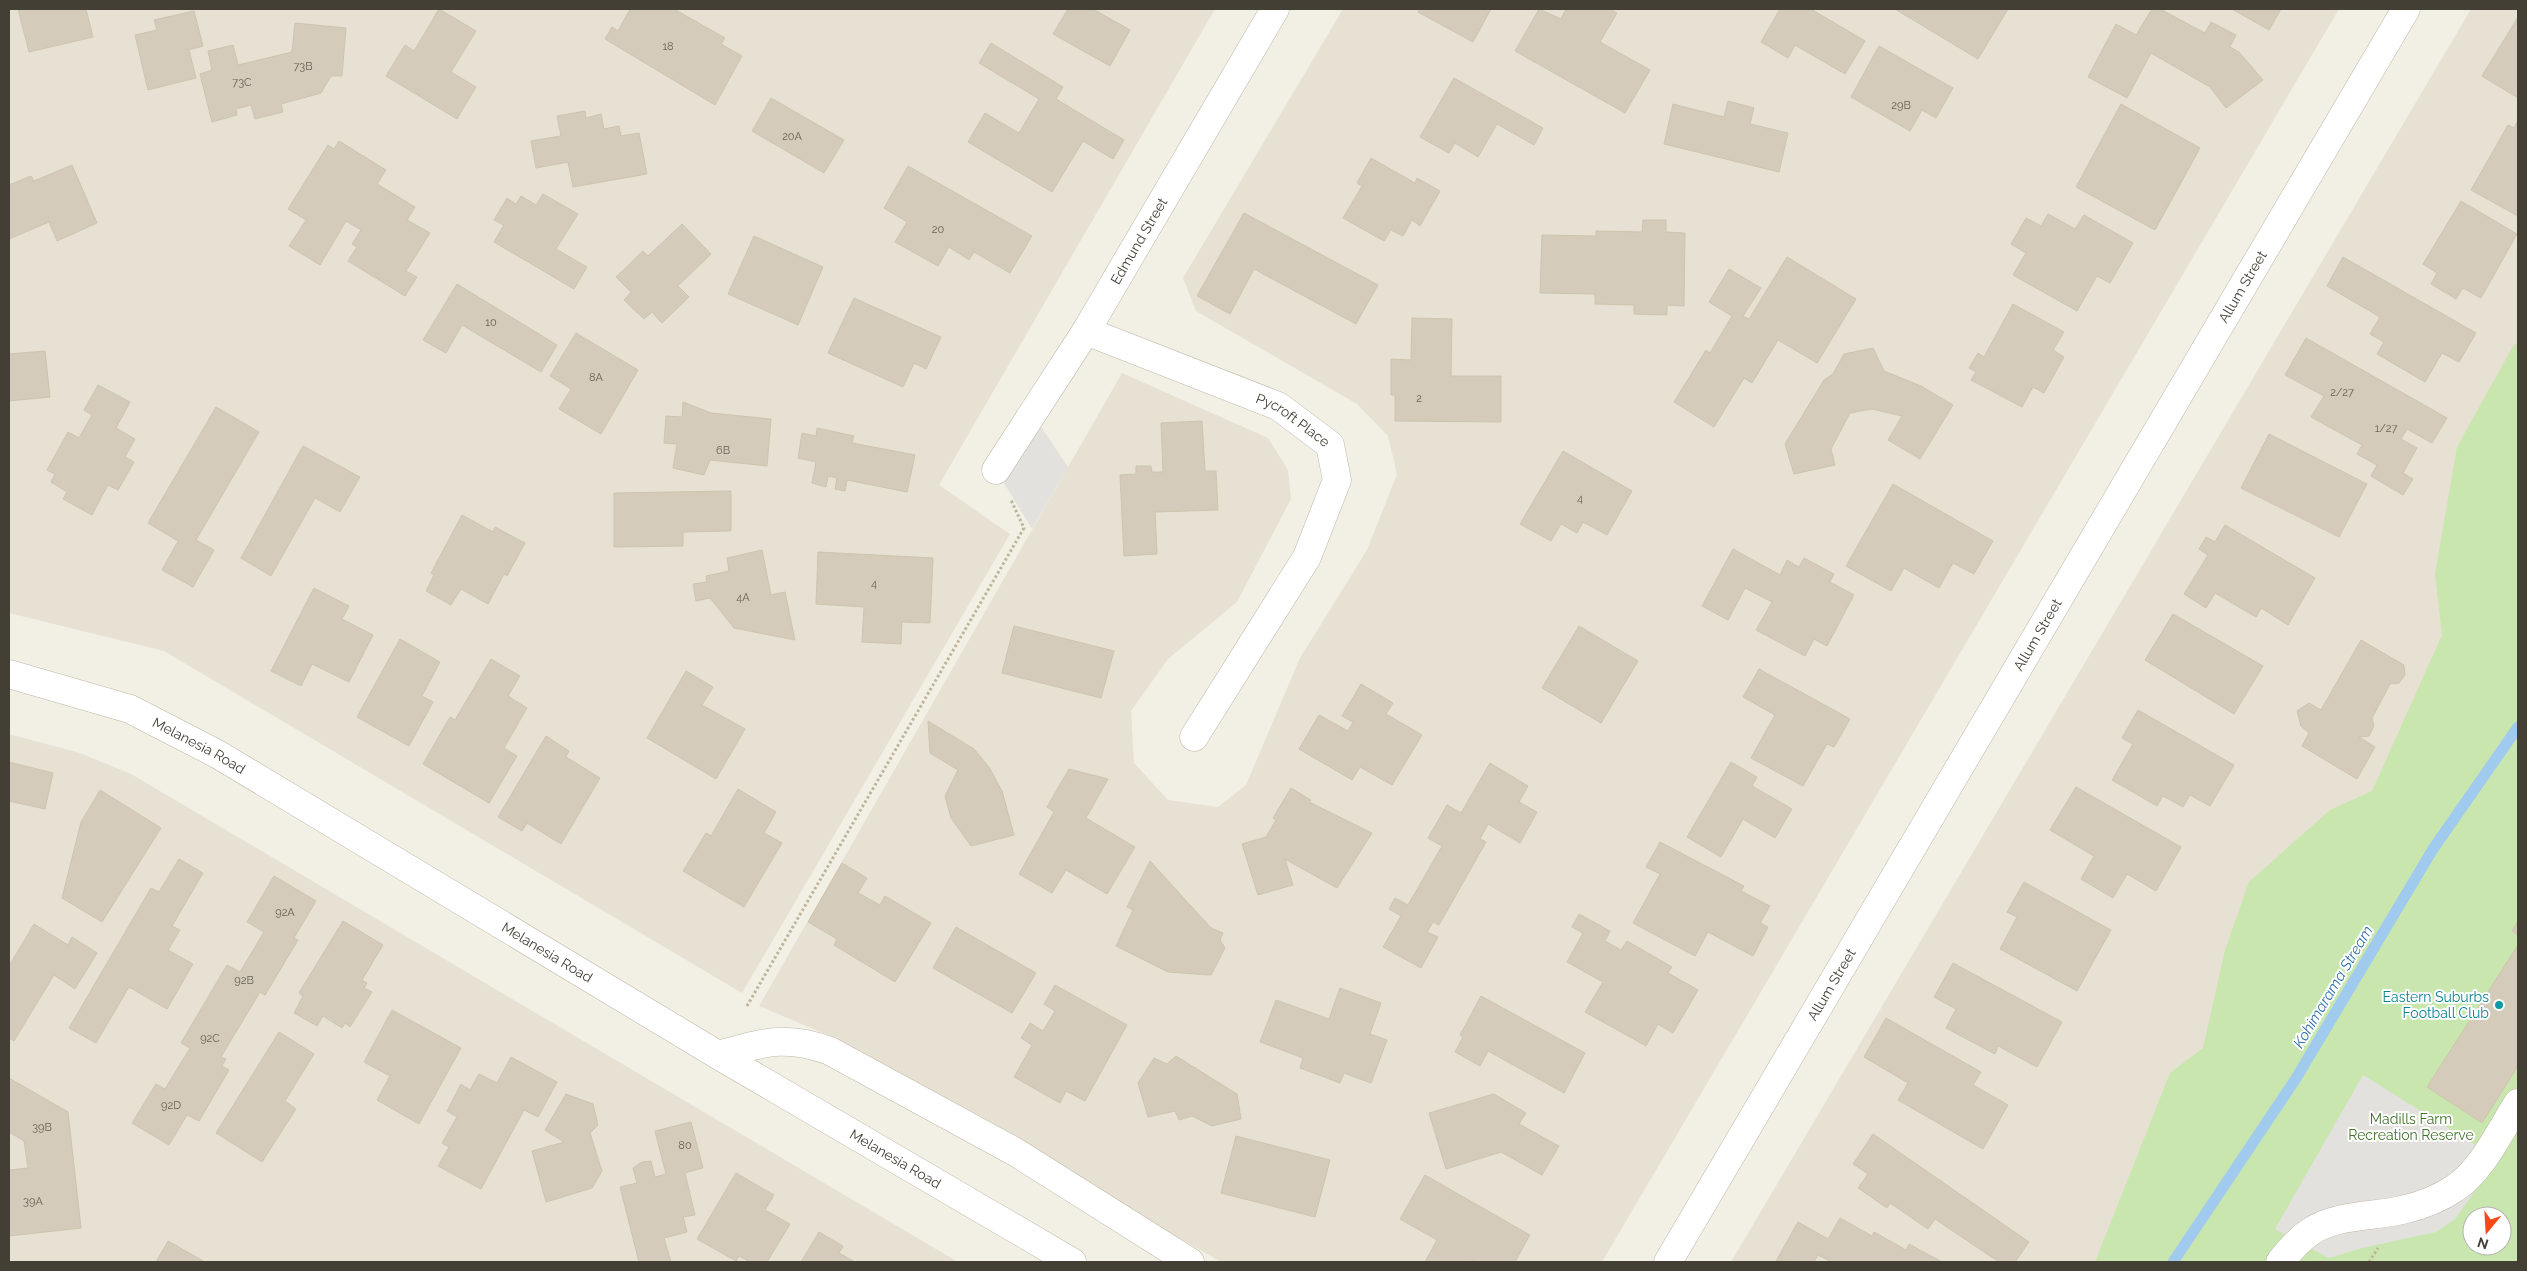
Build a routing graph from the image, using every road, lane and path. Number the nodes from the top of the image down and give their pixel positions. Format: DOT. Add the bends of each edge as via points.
graph roads {
  1 [pos="1275,9"];
  2 [pos="2406,9"];
  3 [pos="1086,331"];
  4 [pos="996,470"];
  5 [pos="9,674"];
  6 [pos="1194,737"];
  7 [pos="747,1006"];
  8 [pos="718,1055"];
  9 [pos="2518,1103"];
  10 [pos="1072,1262"];
  11 [pos="1190,1262"];
  12 [pos="1668,1262"];
  13 [pos="2280,1262"];
  1 -- 3 [label="street, Edmund Street"];
  2 -- 12 [label="street, Allum Street"];
  3 -- 4 [label="street, Edmund Street"];
  3 -- 6 [label="street, Pycroft Place" via="1278,406 1330,445 1337,480 1307,557"];
  4 -- 7 [label="path" via="1024,528"];
  5 -- 8 [label="street, Melanesia Road" via="130,709 171,729"];
  8 -- 10 [label="street, Melanesia Road"];
  8 -- 11 [label="street" via="789,1040 830,1051 994,1140"];
  9 -- 13 [label="street" via="2471,1175 2456,1188 2434,1200 2402,1210 2325,1224 2304,1237"];
}
